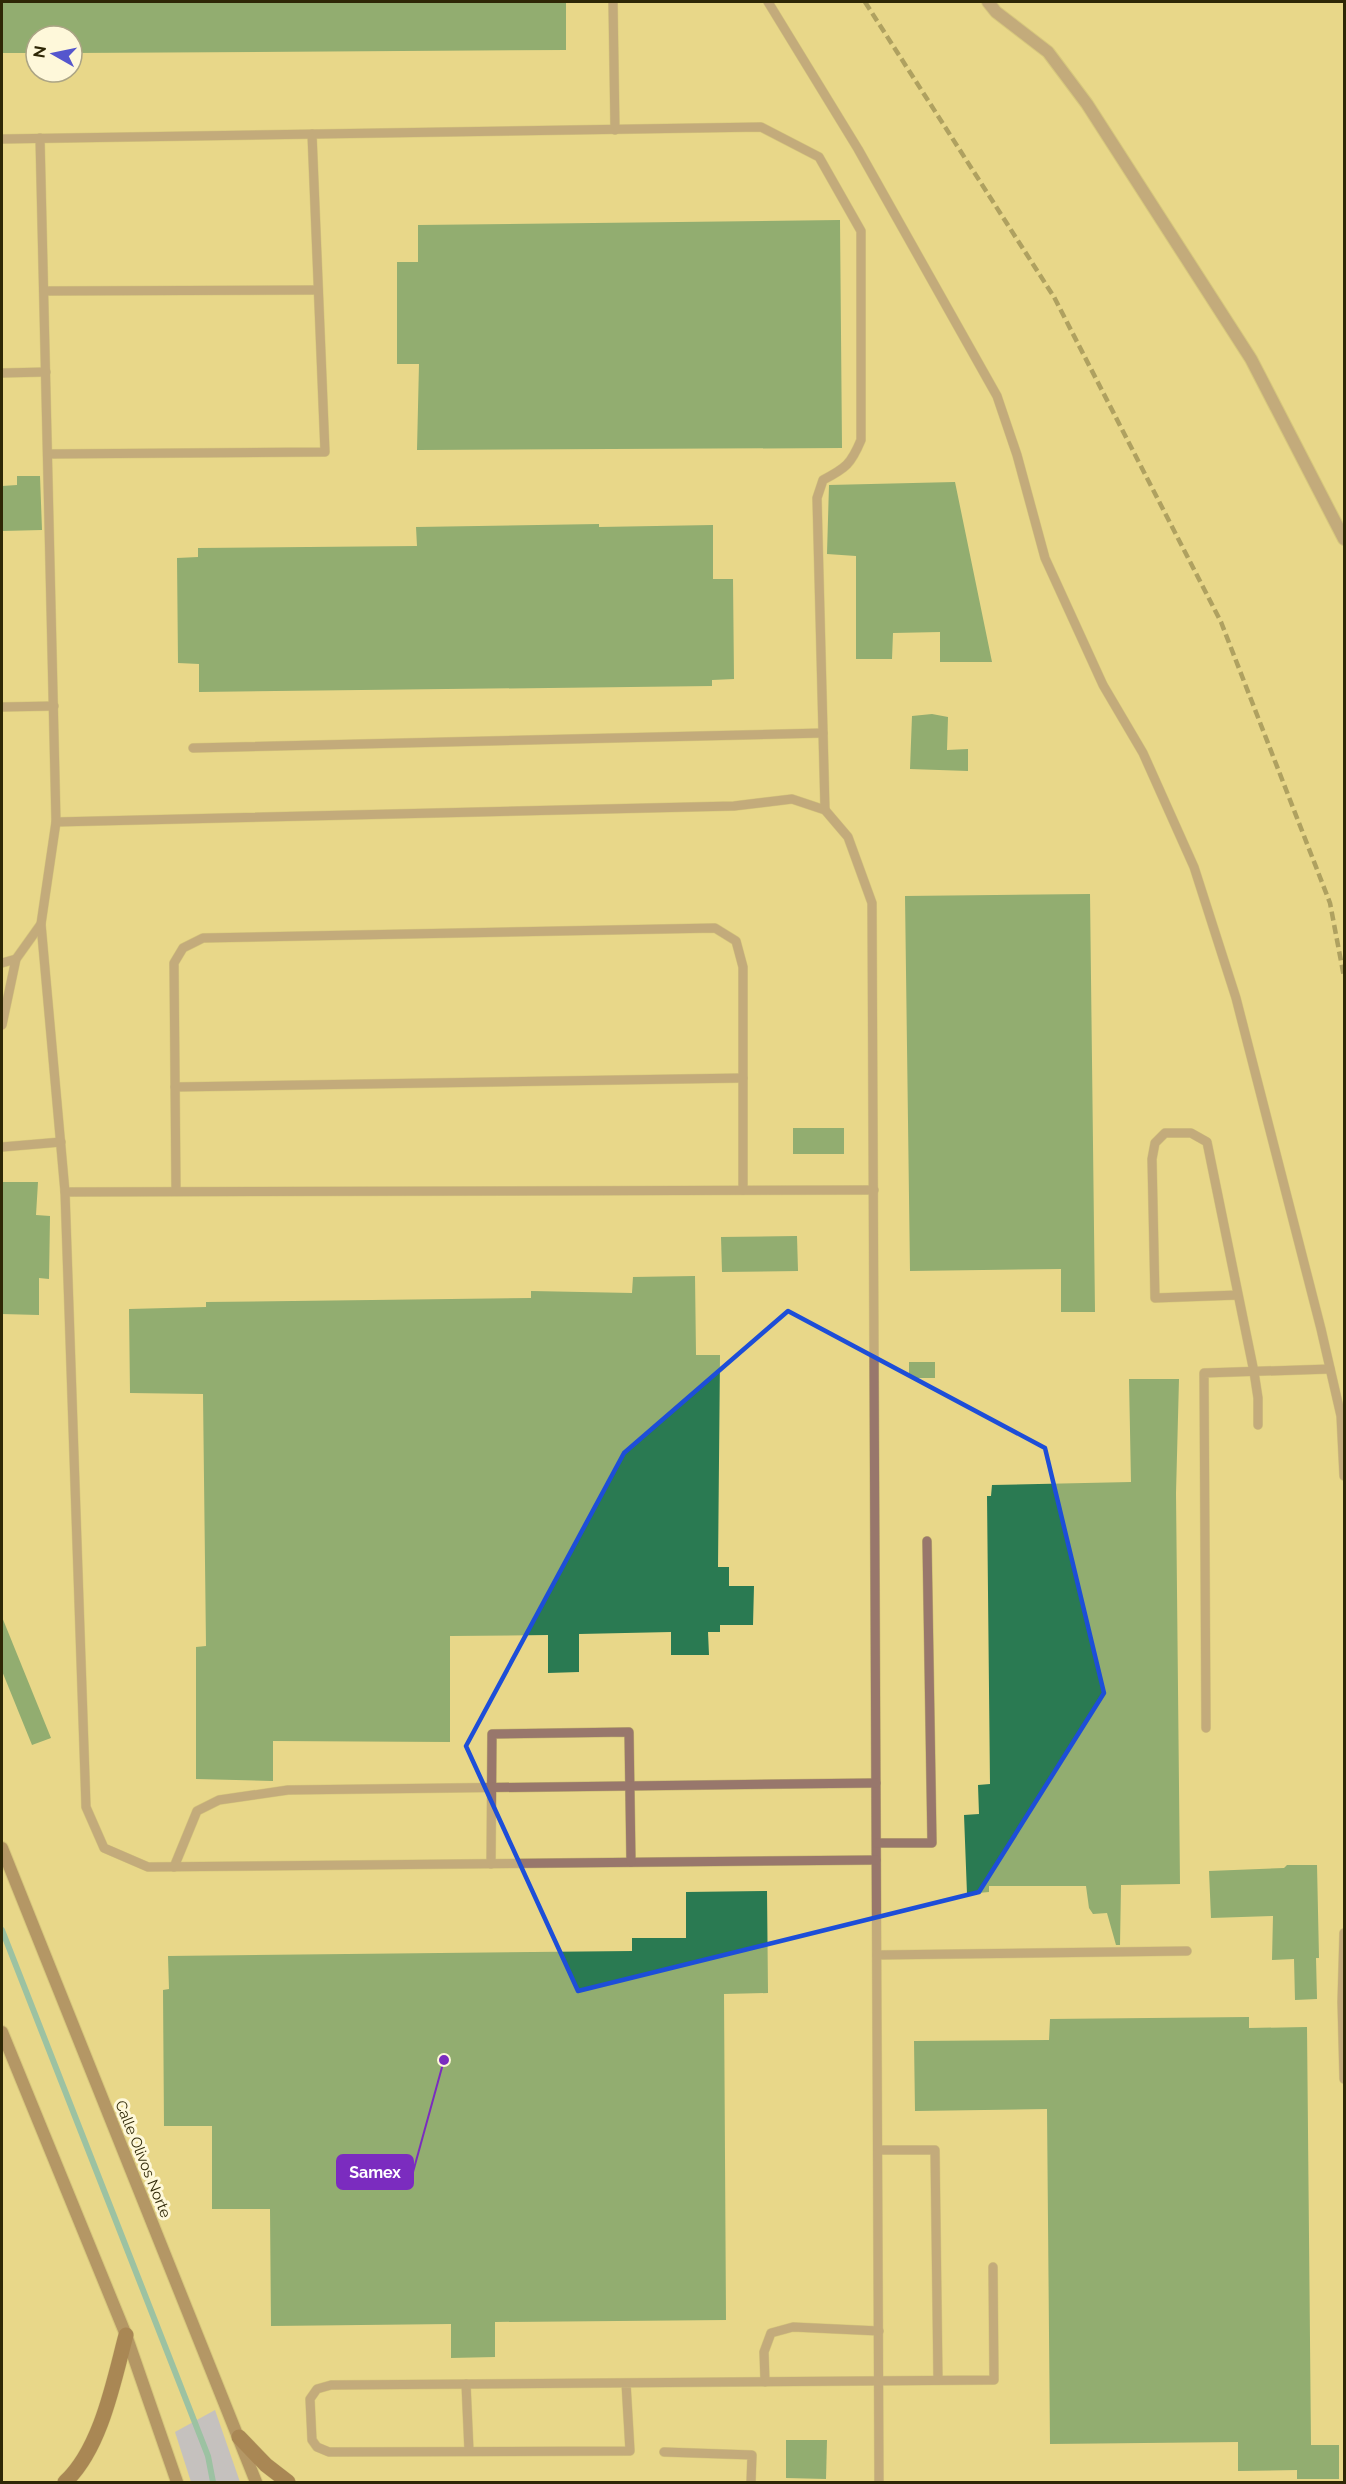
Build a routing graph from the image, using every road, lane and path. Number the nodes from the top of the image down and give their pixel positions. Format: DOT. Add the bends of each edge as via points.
graph roads {
  1 [pos="613,2"];
  2 [pos="768,2"];
  3 [pos="988,2"];
  4 [pos="615,130"];
  5 [pos="312,134"];
  6 [pos="40,138"];
  7 [pos="2,139"];
  8 [pos="318,290"];
  9 [pos="44,291"];
  10 [pos="46,372"];
  11 [pos="2,373"];
  12 [pos="48,454"];
  13 [pos="1344,539"];
  14 [pos="54,706"];
  15 [pos="2,707"];
  16 [pos="823,733"];
  17 [pos="193,748"];
  18 [pos="825,810"];
  19 [pos="56,822"];
  20 [pos="41,924"];
  21 [pos="16,958"];
  22 [pos="2,963"];
  23 [pos="2,1024"];
  24 [pos="743,1078"];
  25 [pos="175,1087"];
  26 [pos="61,1142"];
  27 [pos="2,1147"];
  28 [pos="743,1190"];
  29 [pos="874,1190"];
  30 [pos="176,1191"];
  31 [pos="65,1192"];
  32 [pos="1238,1295"];
  33 [pos="1330,1369"];
  34 [pos="1254,1372"];
  35 [pos="1258,1425"];
  36 [pos="1344,1476"];
  37 [pos="927,1541"];
  38 [pos="1206,1728"];
  39 [pos="876,1783"];
  40 [pos="629,1786"];
  41 [pos="491,1788"];
  42 [pos="876,1843"];
  43 [pos="2,1848"];
  44 [pos="876,1860"];
  45 [pos="631,1863"];
  46 [pos="491,1864"];
  47 [pos="174,1867"];
  48 [pos="1344,1933"];
  49 [pos="1187,1951"];
  50 [pos="877,1954"];
  51 [pos="2,2032"];
  52 [pos="1344,2079"];
  53 [pos="878,2150"];
  54 [pos="993,2267"];
  55 [pos="879,2331"];
  56 [pos="126,2335"];
  57 [pos="938,2380"];
  58 [pos="879,2381"];
  59 [pos="765,2382"];
  60 [pos="626,2383"];
  61 [pos="466,2384"];
  62 [pos="239,2437"];
  63 [pos="469,2451"];
  64 [pos="664,2452"];
  65 [pos="65,2482"];
  66 [pos="177,2482"];
  67 [pos="256,2482"];
  68 [pos="288,2482"];
  69 [pos="751,2482"];
  70 [pos="879,2482"];
  1 -- 4 [label="lane"];
  2 -- 33 [label="lane" via="858,149 997,396 1044,558 1103,685 1143,753 1194,867 1242,1020"];
  3 -- 13 [label="street" via="1048,52 1087,104 1251,359"];
  4 -- 5 [label="lane"];
  4 -- 16 [label="lane" via="761,127 819,158 861,231 861,440 853,460 823,480 817,498"];
  5 -- 6 [label="lane"];
  5 -- 8 [label="lane"];
  6 -- 7 [label="lane"];
  6 -- 9 [label="lane"];
  8 -- 9 [label="lane"];
  8 -- 12 [label="lane" via="325,452"];
  9 -- 10 [label="lane"];
  10 -- 11 [label="lane"];
  10 -- 12 [label="lane"];
  12 -- 14 [label="lane"];
  14 -- 15 [label="lane"];
  14 -- 19 [label="lane"];
  16 -- 17 [label="lane"];
  16 -- 18 [label="lane"];
  18 -- 19 [label="lane" via="792,799 734,806"];
  18 -- 29 [label="lane" via="848,837 872,903"];
  19 -- 20 [label="lane"];
  20 -- 21 [label="lane"];
  20 -- 26 [label="lane"];
  21 -- 22 [label="lane"];
  21 -- 23 [label="lane"];
  24 -- 25 [label="lane"];
  24 -- 25 [label="lane" via="743,967 736,941 715,928 203,938 183,948 174,963"];
  24 -- 28 [label="lane"];
  25 -- 30 [label="lane"];
  26 -- 27 [label="lane"];
  26 -- 31 [label="lane"];
  28 -- 29 [label="lane"];
  28 -- 30 [label="lane"];
  29 -- 39 [label="lane"];
  30 -- 31 [label="lane"];
  31 -- 47 [label="lane" via="86,1807 104,1848 148,1867"];
  32 -- 32 [label="lane" via="1207,1142 1191,1133 1165,1132 1155,1143 1152,1159 1155,1298"];
  32 -- 34 [label="lane"];
  33 -- 34 [label="lane"];
  33 -- 36 [label="lane" via="1341,1416"];
  34 -- 35 [label="lane"];
  34 -- 38 [label="lane" via="1204,1373"];
  37 -- 42 [label="lane" via="932,1843"];
  39 -- 40 [label="lane"];
  39 -- 42 [label="lane"];
  40 -- 41 [label="lane"];
  40 -- 41 [label="lane" via="628,1732 492,1734"];
  40 -- 45 [label="lane"];
  41 -- 46 [label="lane"];
  41 -- 47 [label="lane" via="288,1790 219,1800 197,1810"];
  42 -- 44 [label="lane"];
  43 -- 62 [label="main road, Calle Olivos Norte"];
  44 -- 45 [label="lane"];
  44 -- 50 [label="lane"];
  45 -- 46 [label="lane"];
  46 -- 47 [label="lane"];
  48 -- 52 [label="lane"];
  49 -- 50 [label="lane"];
  50 -- 53 [label="lane"];
  51 -- 56 [label="main road"];
  53 -- 55 [label="lane"];
  53 -- 57 [label="lane" via="935,2150"];
  54 -- 57 [label="lane" via="994,2380"];
  55 -- 58 [label="lane"];
  55 -- 59 [label="lane" via="792,2327 771,2333 764,2352"];
  56 -- 65 [label="main road" via="107,2404 89,2449"];
  56 -- 66 [label="main road"];
  57 -- 58 [label="lane"];
  58 -- 59 [label="lane"];
  58 -- 70 [label="lane"];
  59 -- 60 [label="lane"];
  60 -- 61 [label="lane"];
  60 -- 63 [label="lane" via="630,2451"];
  61 -- 63 [label="lane"];
  61 -- 63 [label="lane" via="331,2385 317,2389 310,2399 312,2440 329,2452"];
  62 -- 67 [label="main road, Calle Olivos Norte"];
  62 -- 68 [label="main road"];
  64 -- 69 [label="lane" via="752,2455"];
}
